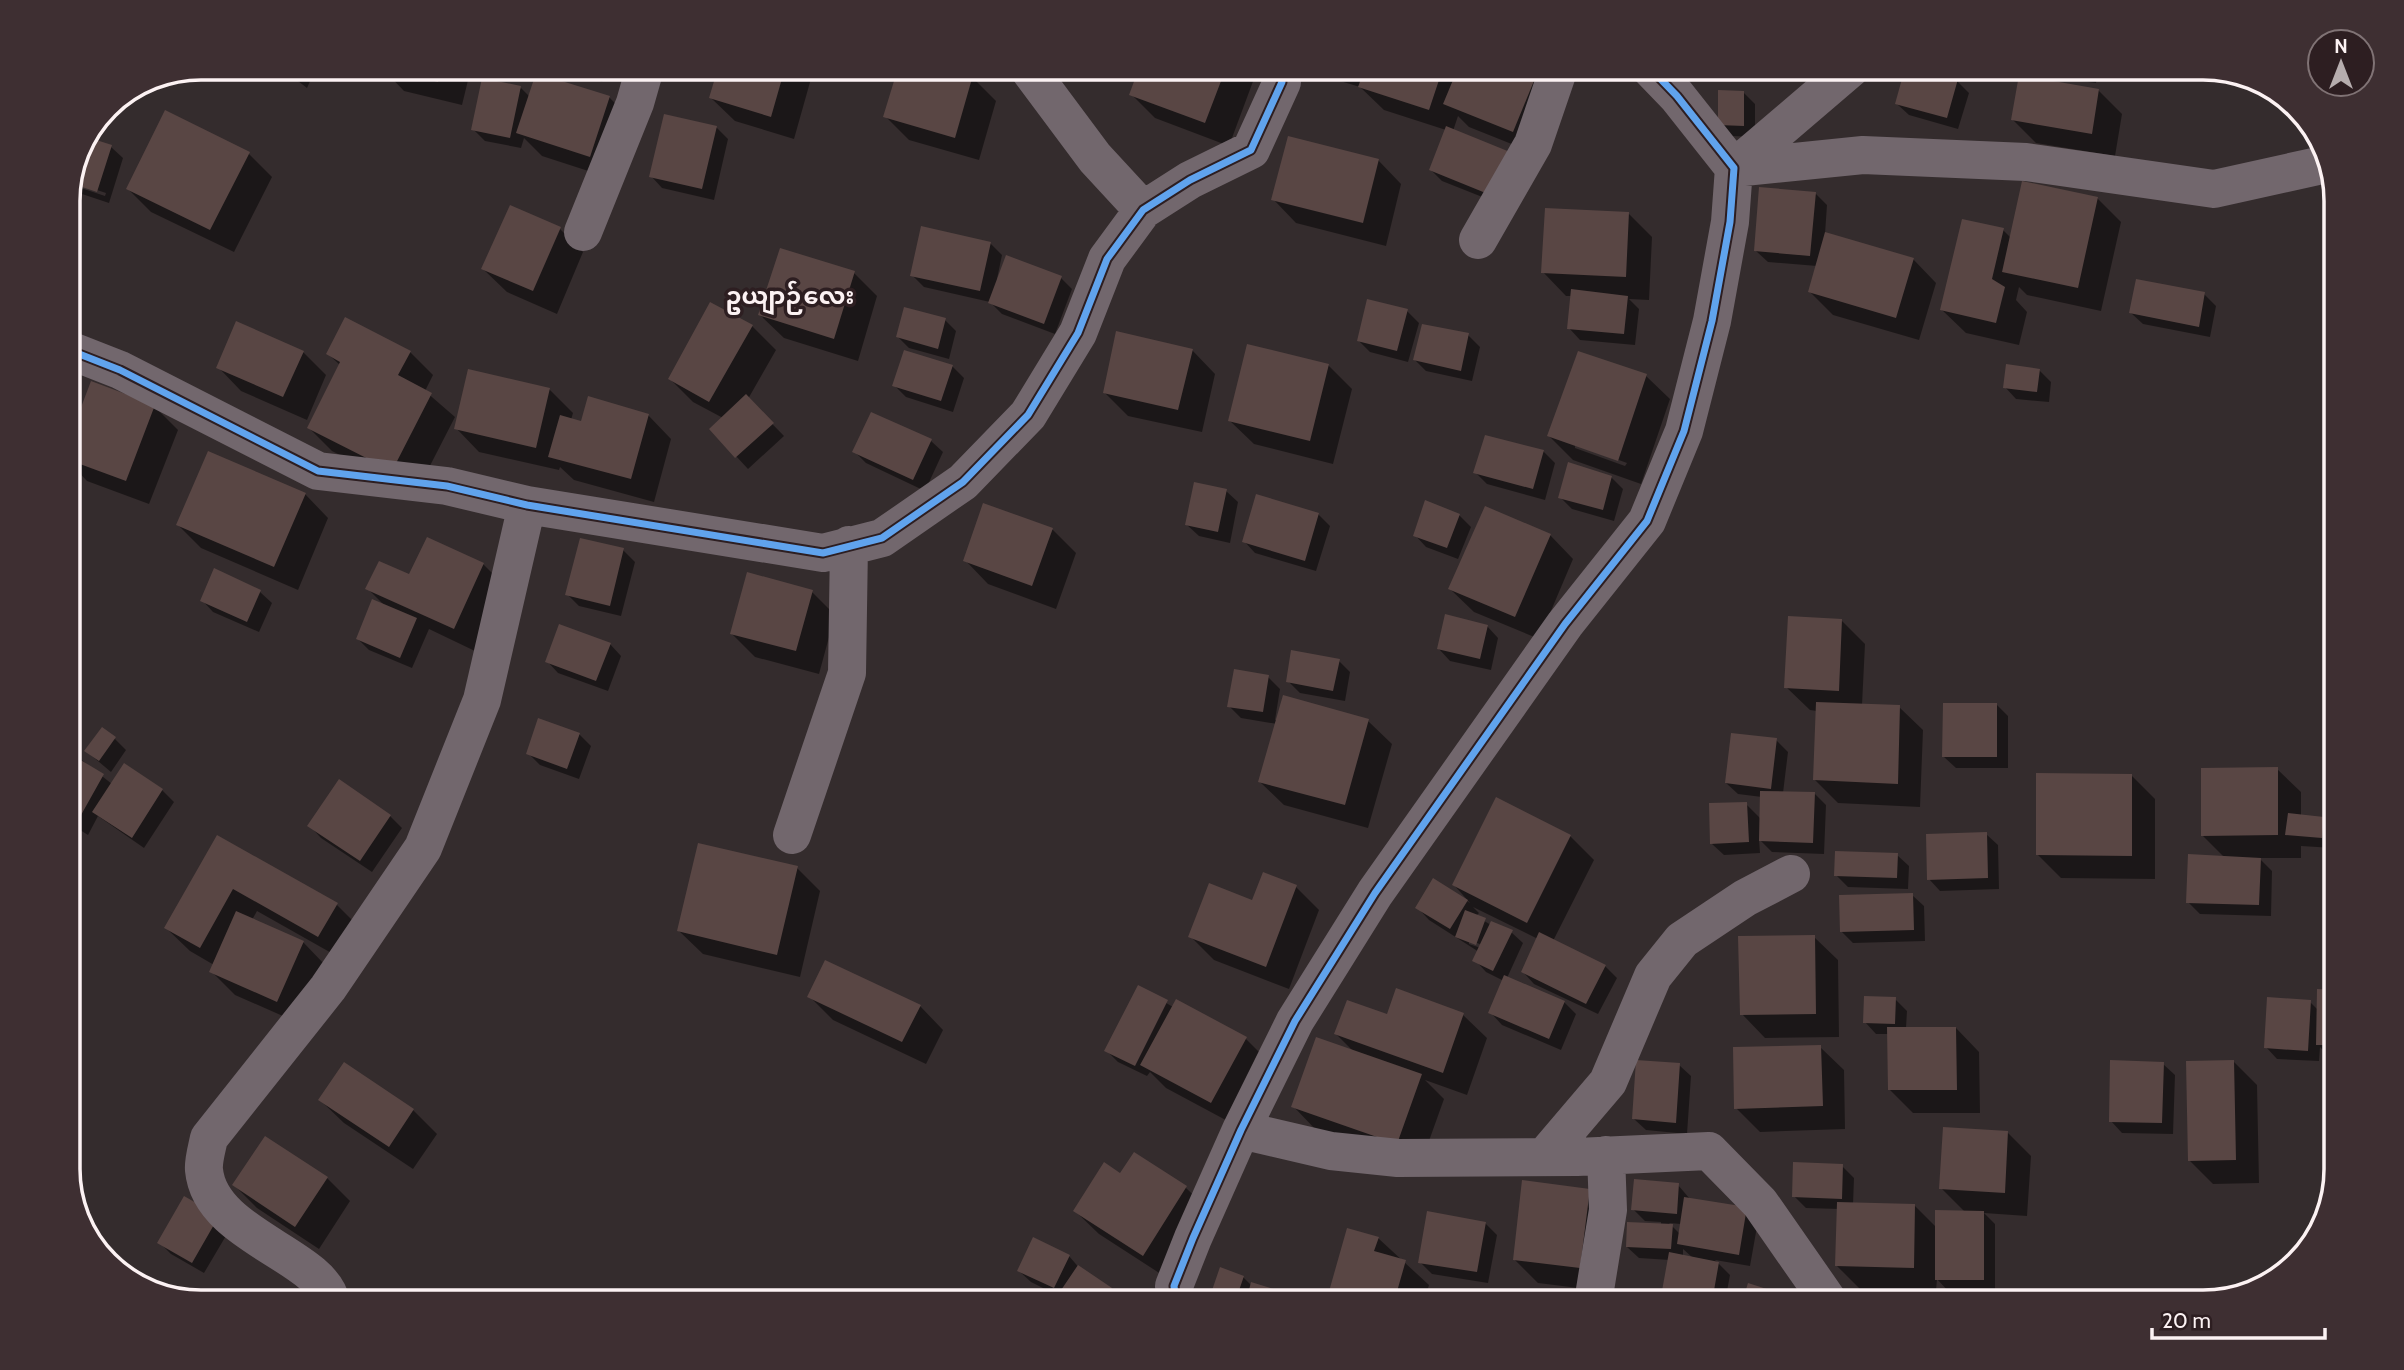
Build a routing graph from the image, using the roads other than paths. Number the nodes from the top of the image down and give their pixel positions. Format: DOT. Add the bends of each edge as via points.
graph roads {
  1 [pos="642,80"];
  2 [pos="1037,80"];
  3 [pos="1282,80"];
  4 [pos="1555,80"];
  5 [pos="1662,80"];
  6 [pos="1836,80"];
  7 [pos="2318,166"];
  8 [pos="1734,168"];
  9 [pos="1143,210"];
  10 [pos="583,232"];
  11 [pos="1478,240"];
  12 [pos="81,354"];
  13 [pos="527,505"];
  14 [pos="849,545"];
  15 [pos="792,835"];
  16 [pos="1791,874"];
  17 [pos="1241,1130"];
  18 [pos="1606,1155"];
  19 [pos="1545,1156"];
  20 [pos="327,1290"];
  21 [pos="1174,1290"];
  22 [pos="1595,1290"];
  23 [pos="1816,1290"];
  1 -- 10 [label="street"];
  2 -- 9 [label="street" via="1095,158"];
  3 -- 9 [label="street" via="1251,150"];
  4 -- 11 [label="street" via="1533,144"];
  5 -- 8 [label="street"];
  6 -- 8 [label="street"];
  7 -- 8 [label="street" via="2214,189 2026,162 1863,155"];
  8 -- 17 [label="street" via="1730,222 1712,321 1684,431 1647,520 1565,624 1375,893 1295,1021"];
  9 -- 14 [label="street" via="1107,259 1077,333 1028,415 964,482 882,538"];
  12 -- 13 [label="street" via="318,471 447,486"];
  13 -- 14 [label="street" via="823,553"];
  13 -- 20 [label="street" via="482,700 423,848 328,988 209,1138 203,1169 209,1192 252,1236 307,1271"];
  14 -- 15 [label="street" via="847,673"];
  16 -- 19 [label="street" via="1682,940 1653,976 1608,1082"];
  17 -- 19 [label="street" via="1331,1151 1398,1158"];
  17 -- 21 [label="street"];
  18 -- 19 [label="street"];
  18 -- 22 [label="street" via="1608,1210"];
  18 -- 23 [label="street" via="1709,1151 1760,1203"];
}
